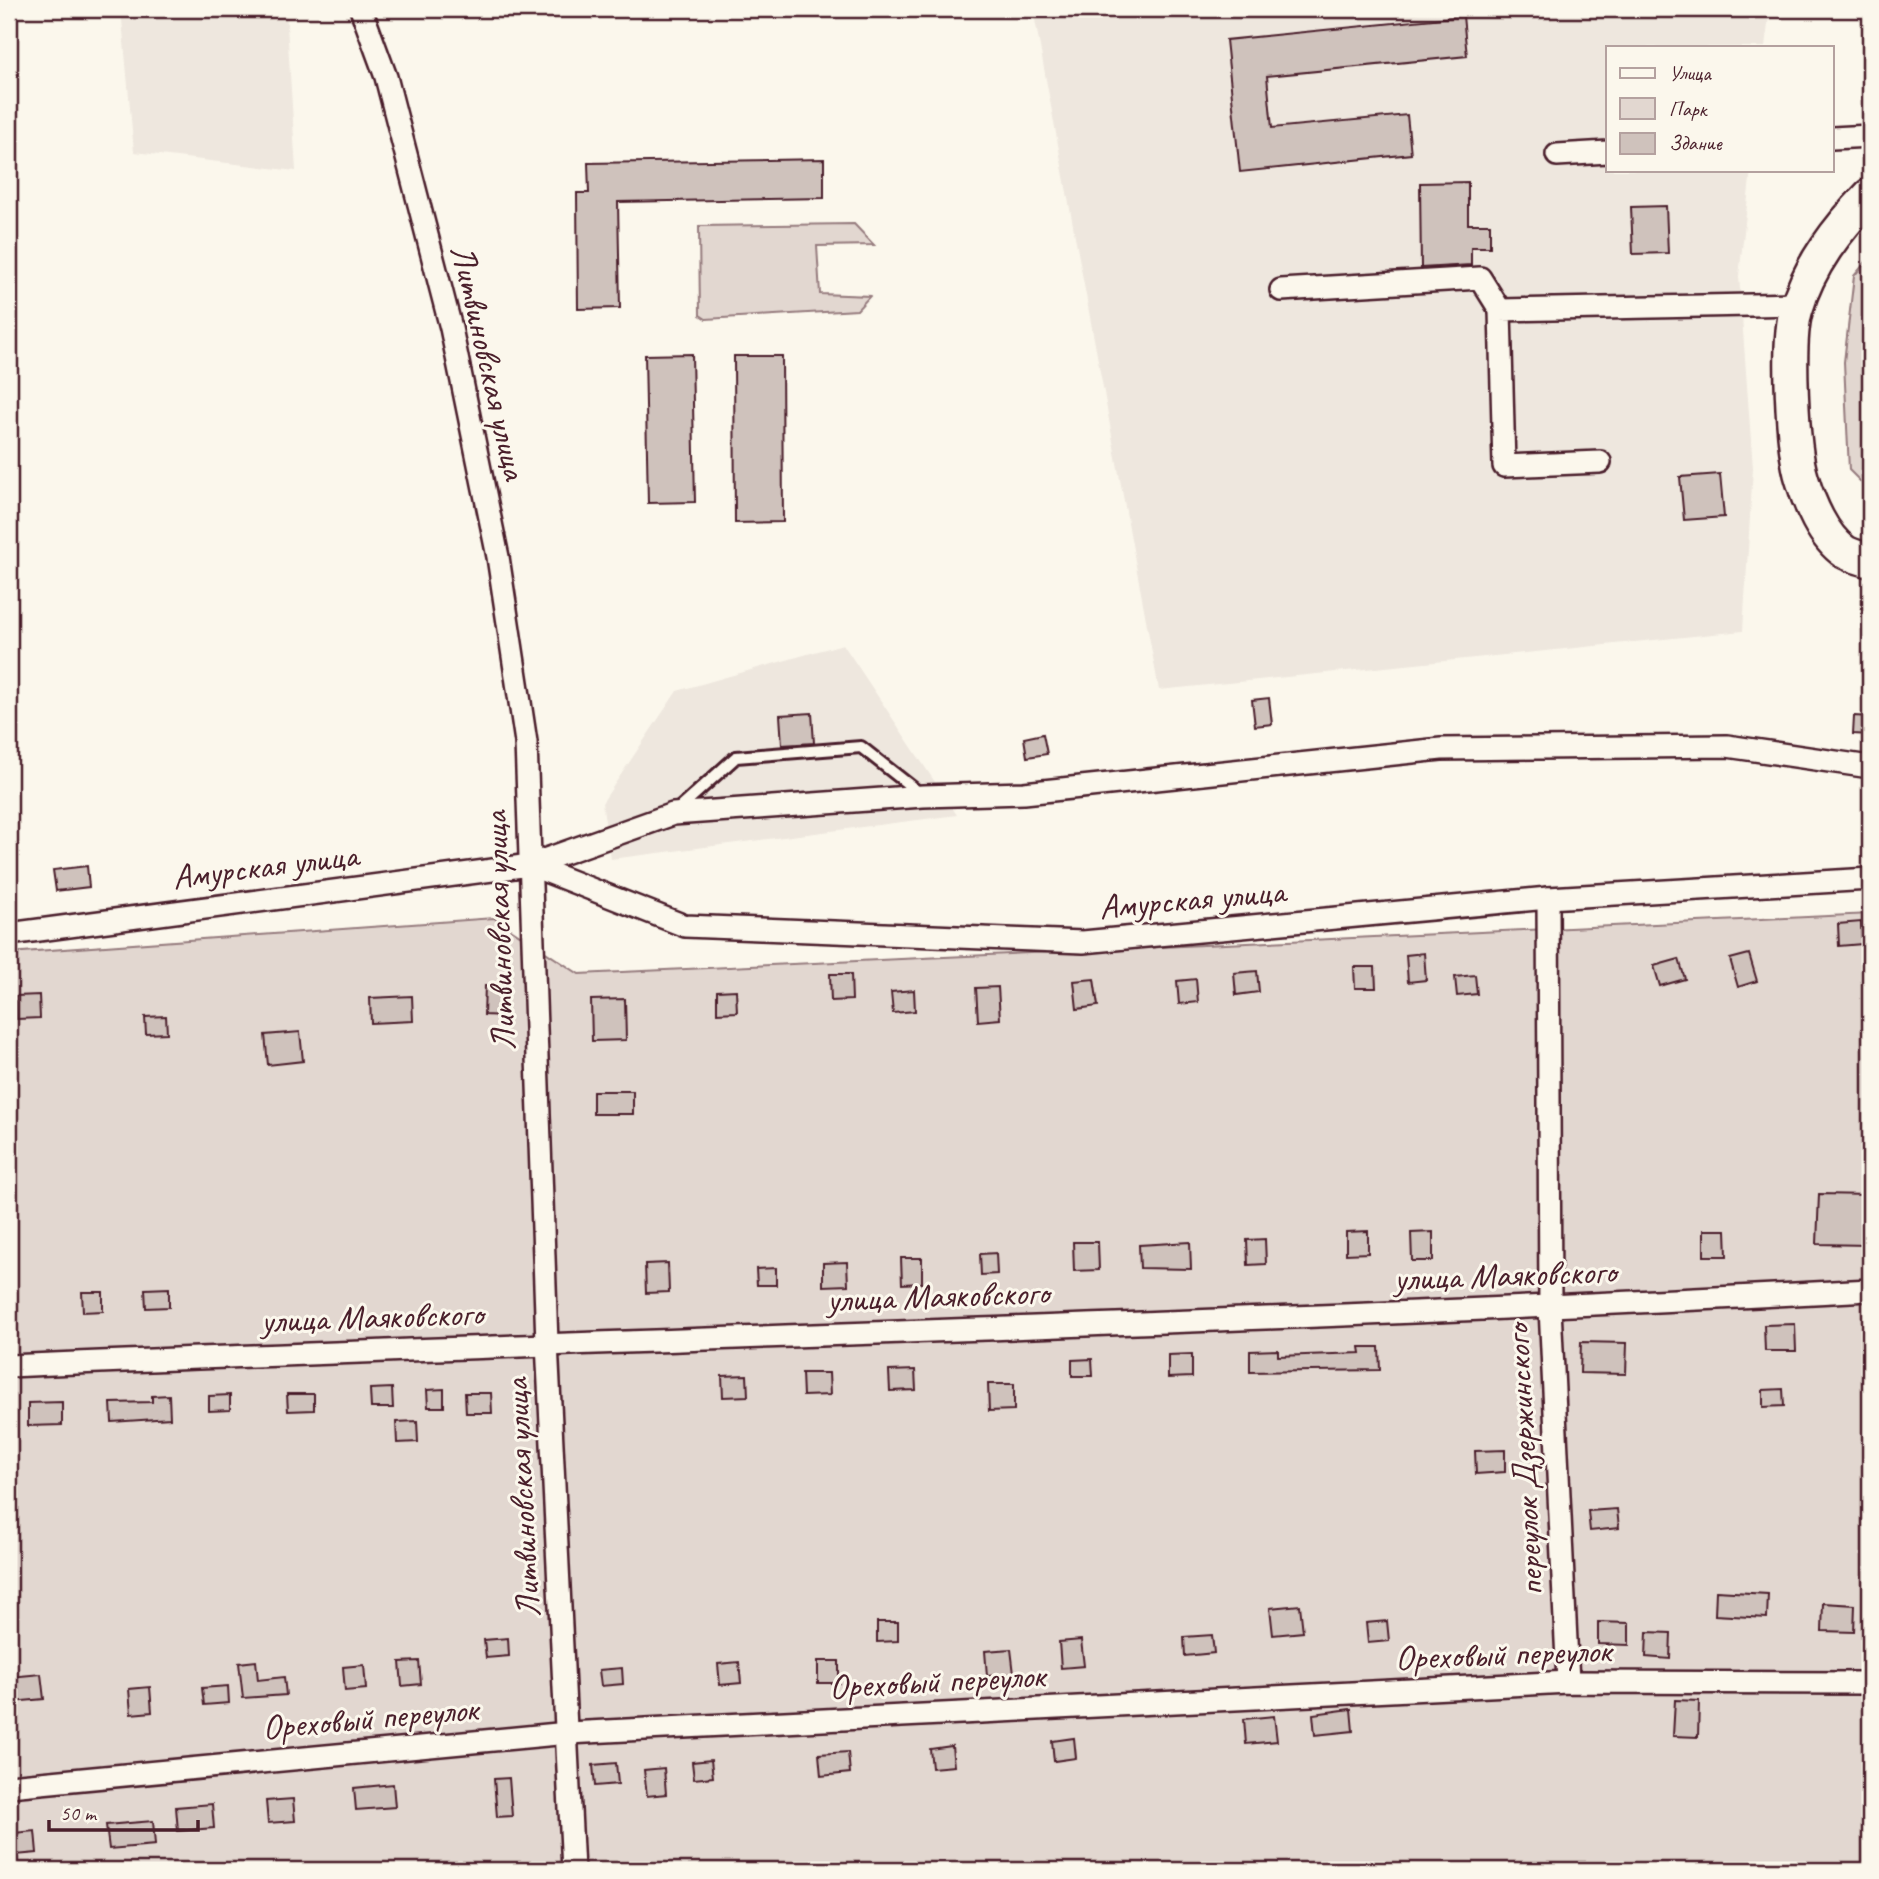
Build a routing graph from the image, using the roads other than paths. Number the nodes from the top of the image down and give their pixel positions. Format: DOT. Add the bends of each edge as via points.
graph roads {
  1 [pos="361,9"];
  2 [pos="1870,136"];
  3 [pos="1834,138"];
  4 [pos="1606,152"];
  5 [pos="1557,155"];
  6 [pos="1870,194"];
  7 [pos="1281,290"];
  8 [pos="1798,304"];
  9 [pos="1500,310"];
  10 [pos="1600,461"];
  11 [pos="1870,561"];
  12 [pos="1870,767"];
  13 [pos="923,796"];
  14 [pos="673,814"];
  15 [pos="530,865"];
  16 [pos="1870,879"];
  17 [pos="1548,898"];
  18 [pos="9,934"];
  19 [pos="1870,1290"];
  20 [pos="1550,1308"];
  21 [pos="547,1343"];
  22 [pos="9,1366"];
  23 [pos="1568,1682"];
  24 [pos="1870,1683"];
  25 [pos="568,1732"];
  26 [pos="9,1786"];
  27 [pos="573,1870"];
  1 -- 15 [label="street, Литвиновская улица" via="386,77 451,328 498,557 526,743"];
  2 -- 3 [label="street"];
  4 -- 5 [label="street"];
  6 -- 8 [label="main road" via="1811,271"];
  7 -- 9 [label="street" via="1480,278"];
  8 -- 9 [label="street"];
  8 -- 11 [label="main road" via="1790,369 1801,477 1827,531 1845,551"];
  9 -- 10 [label="street" via="1504,466"];
  12 -- 13 [label="street, Амурская улица" via="1727,746 1441,749 1024,793"];
  13 -- 14 [label="street, Амурская улица"];
  13 -- 14 [label="lane" via="861,747 736,757"];
  14 -- 15 [label="street, Амурская улица"];
  15 -- 17 [label="street, Амурская улица" via="685,926 1083,942"];
  15 -- 18 [label="street, Амурская улица"];
  15 -- 21 [label="street, Литвиновская улица"];
  16 -- 17 [label="street, Амурская улица"];
  17 -- 20 [label="street, переулок Дзержинского"];
  19 -- 20 [label="street, улица Маяковского"];
  20 -- 21 [label="street, улица Маяковского"];
  20 -- 23 [label="street, переулок Дзержинского"];
  21 -- 22 [label="street, улица Маяковского"];
  21 -- 25 [label="street, Литвиновская улица"];
  23 -- 24 [label="street, Ореховый переулок"];
  23 -- 25 [label="street, Ореховый переулок"];
  25 -- 26 [label="street, Ореховый переулок"];
  25 -- 27 [label="street, Литвиновская улица"];
}
